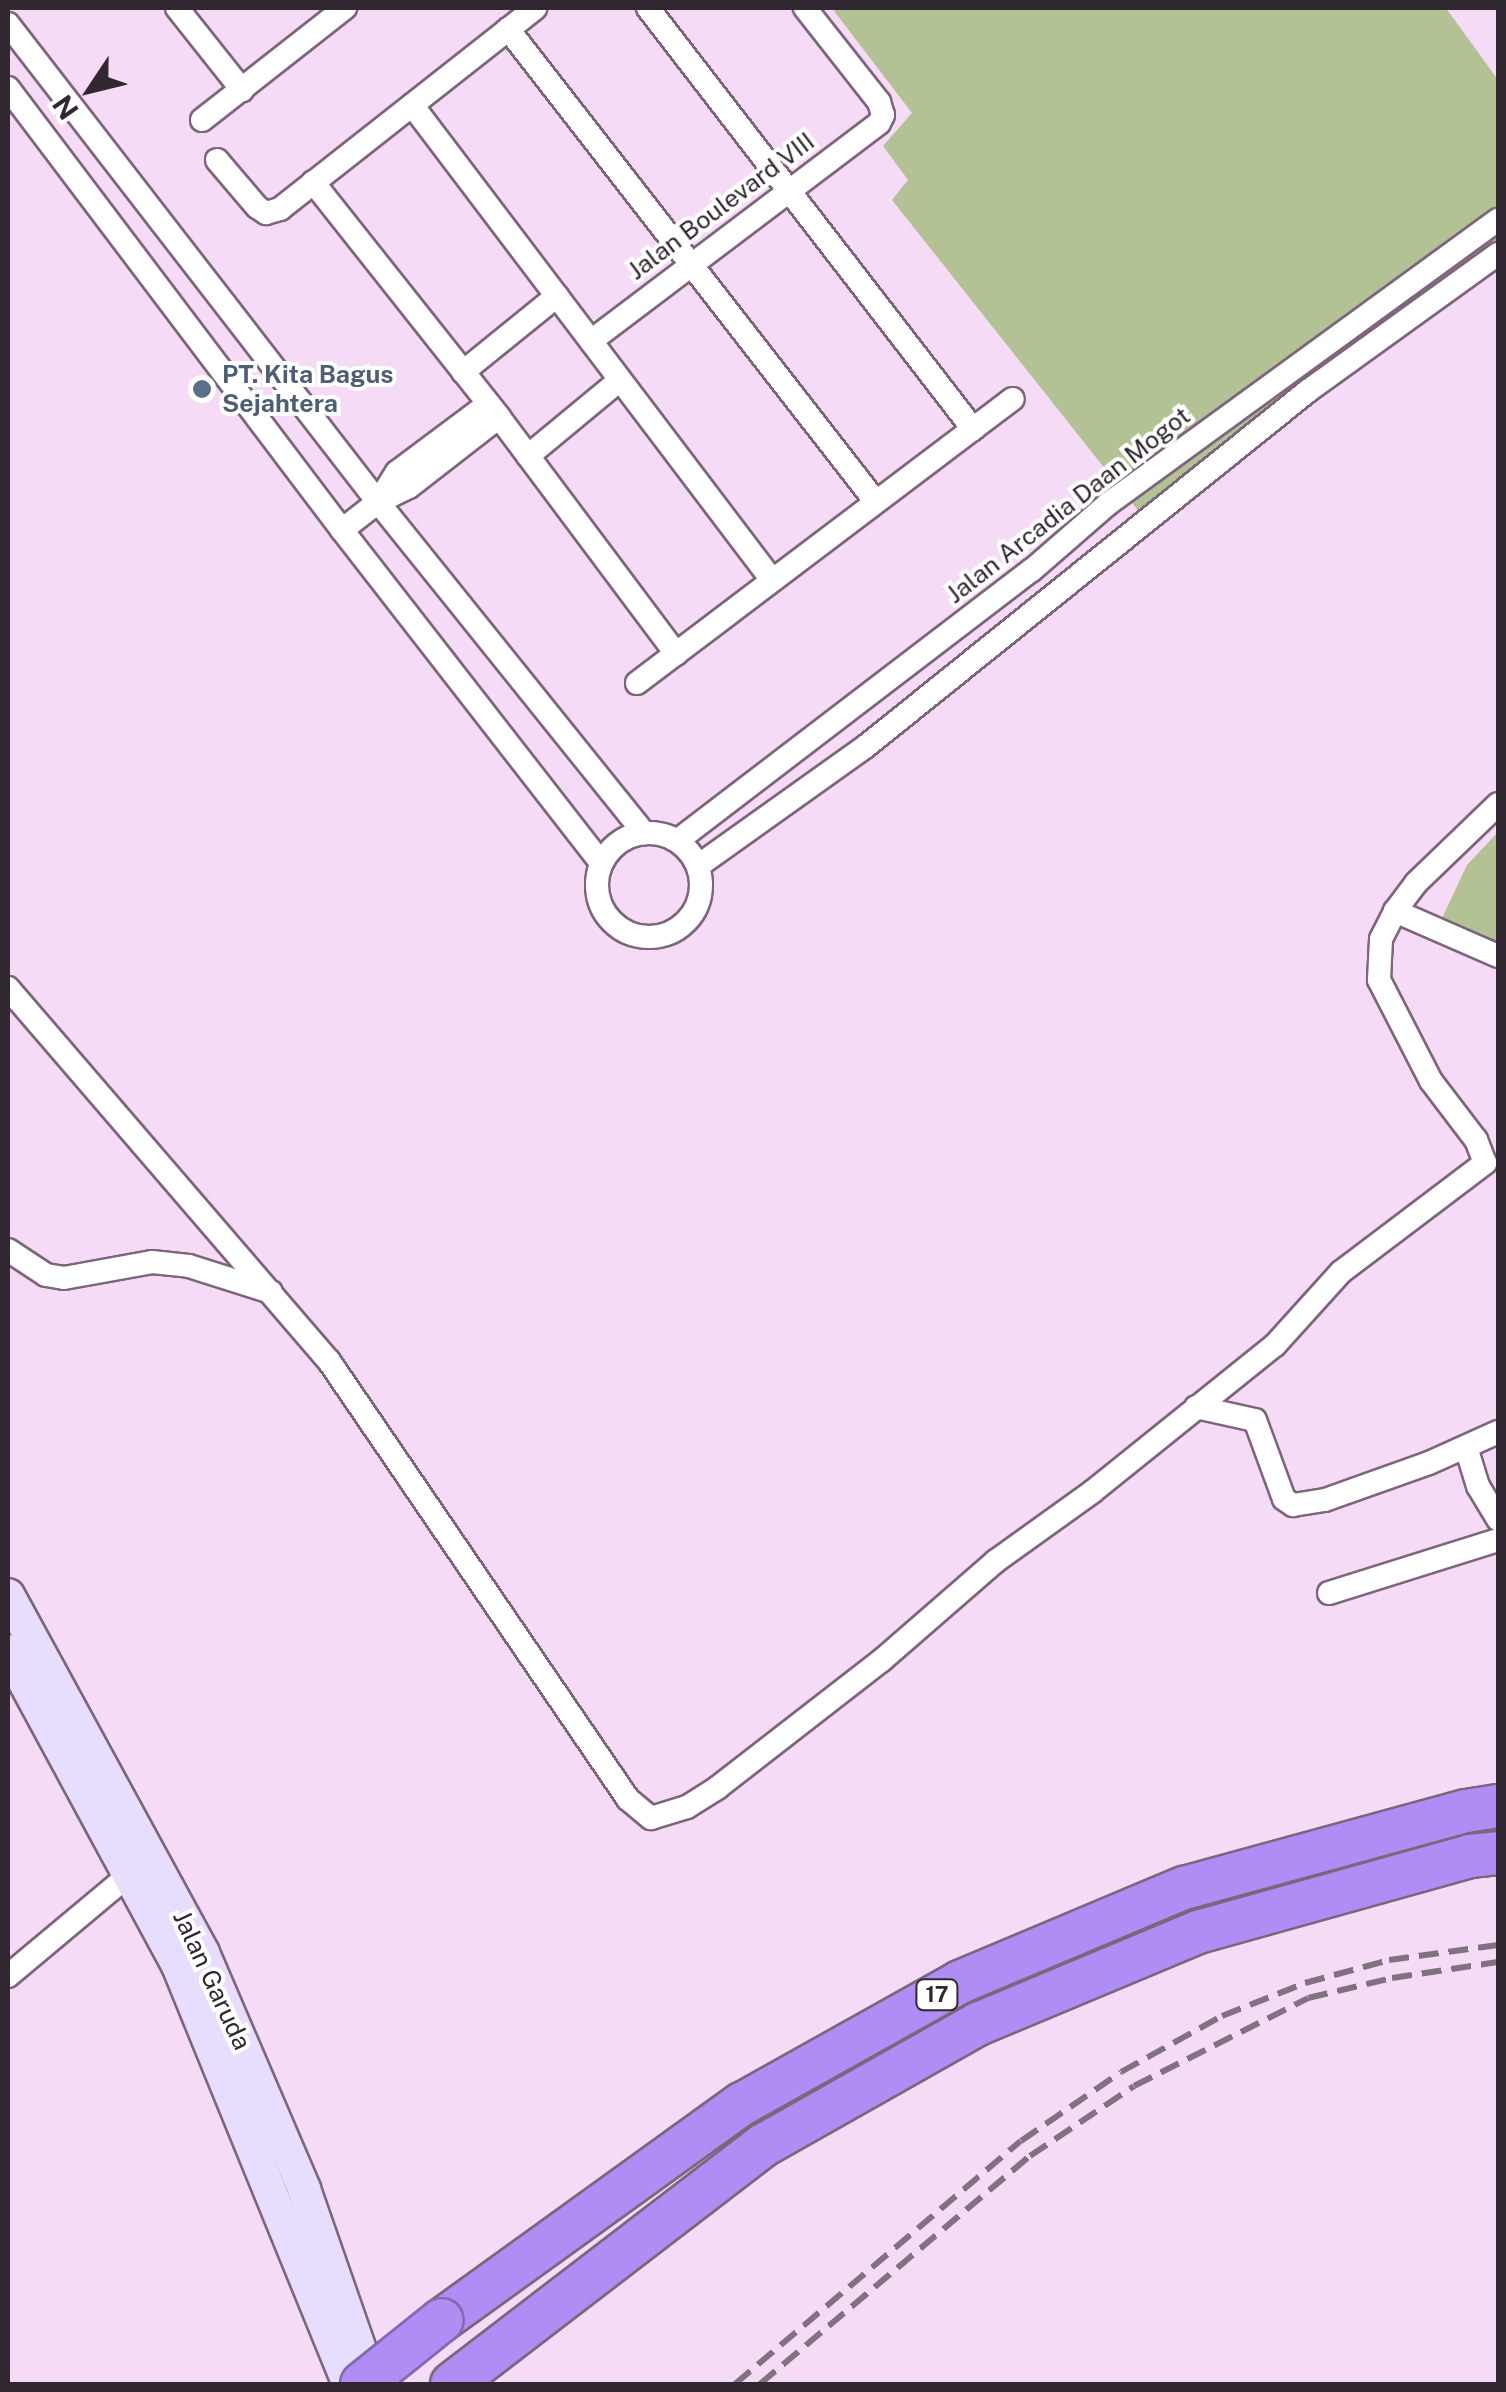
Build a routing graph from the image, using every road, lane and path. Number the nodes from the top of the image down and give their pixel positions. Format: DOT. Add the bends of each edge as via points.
graph roads {
  1 [pos="177,8"];
  2 [pos="536,8"];
  3 [pos="648,8"];
  4 [pos="805,8"];
  5 [pos="338,10"];
  6 [pos="8,24"];
  7 [pos="508,29"];
  8 [pos="8,88"];
  9 [pos="242,90"];
  10 [pos="412,105"];
  11 [pos="202,120"];
  12 [pos="217,160"];
  13 [pos="313,182"];
  14 [pos="788,189"];
  15 [pos="1498,220"];
  16 [pos="1498,254"];
  17 [pos="690,262"];
  18 [pos="557,296"];
  19 [pos="590,340"];
  20 [pos="463,372"];
  21 [pos="620,380"];
  22 [pos="1014,399"];
  23 [pos="493,410"];
  24 [pos="973,429"];
  25 [pos="528,456"];
  26 [pos="378,502"];
  27 [pos="876,502"];
  28 [pos="342,530"];
  29 [pos="772,580"];
  30 [pos="676,654"];
  31 [pos="637,683"];
  32 [pos="1498,804"];
  33 [pos="644,833"];
  34 [pos="677,842"];
  35 [pos="601,863"];
  36 [pos="698,866"];
  37 [pos="1394,911"];
  38 [pos="1498,956"];
  39 [pos="8,988"];
  40 [pos="8,1250"];
  41 [pos="271,1292"];
  42 [pos="1196,1407"];
  43 [pos="1498,1432"];
  44 [pos="1466,1447"];
  45 [pos="1498,1519"];
  46 [pos="1498,1540"];
  47 [pos="1328,1593"];
  48 [pos="8,1595"];
  49 [pos="16,1650"];
  50 [pos="1498,1806"];
  51 [pos="1498,1852"];
  52 [pos="131,1873"];
  53 [pos="190,1958"];
  54 [pos="8,1976"];
  55 [pos="289,2195"];
  56 [pos="465,2374"];
  57 [pos="350,2384"];
  58 [pos="362,2384"];
  59 [pos="372,2384"];
  1 -- 9 [label="street"];
  2 -- 7 [label="street"];
  3 -- 14 [label="street"];
  4 -- 14 [label="street, Jalan Boulevard VIII" via="884,114"];
  5 -- 9 [label="street"];
  6 -- 26 [label="street"];
  7 -- 10 [label="street"];
  7 -- 17 [label="street"];
  8 -- 28 [label="street"];
  9 -- 11 [label="street"];
  10 -- 13 [label="street"];
  10 -- 18 [label="street"];
  12 -- 13 [label="street" via="266,213"];
  13 -- 20 [label="street"];
  14 -- 17 [label="street, Jalan Boulevard VIII"];
  14 -- 24 [label="street"];
  15 -- 34 [label="street, Jalan Arcadia Daan Mogot" via="1108,504 1032,570"];
  16 -- 36 [label="street" via="1308,391 865,747"];
  17 -- 19 [label="street, Jalan Boulevard VIII"];
  17 -- 27 [label="street"];
  18 -- 19 [label="street"];
  18 -- 20 [label="street"];
  19 -- 21 [label="street"];
  20 -- 23 [label="street"];
  21 -- 25 [label="street"];
  21 -- 29 [label="street"];
  22 -- 24 [label="street"];
  23 -- 25 [label="street"];
  23 -- 26 [label="street"];
  24 -- 27 [label="street"];
  25 -- 30 [label="street"];
  26 -- 28 [label="street"];
  26 -- 33 [label="street"];
  27 -- 29 [label="street"];
  28 -- 35 [label="street"];
  29 -- 30 [label="street"];
  30 -- 31 [label="street"];
  32 -- 37 [label="street"];
  33 -- 34 [label="street"];
  33 -- 35 [label="street" via="612,848"];
  34 -- 36 [label="street"];
  35 -- 36 [label="street" via="598,900 614,925 656,938 693,913 701,890"];
  37 -- 38 [label="street"];
  37 -- 42 [label="street" via="1381,939 1379,980 1431,1081 1486,1163 1341,1272 1274,1346"];
  39 -- 41 [label="street"];
  40 -- 41 [label="street" via="46,1275 64,1278 152,1262 189,1266"];
  41 -- 42 [label="street" via="329,1361 628,1799 651,1818 687,1808 717,1788"];
  42 -- 44 [label="street" via="1256,1420 1284,1498 1293,1505 1325,1500"];
  43 -- 44 [label="street"];
  44 -- 45 [label="street"];
  46 -- 47 [label="street"];
  48 -- 49 [label="main road, Jalan Garuda"];
  49 -- 52 [label="main road, Jalan Garuda"];
  49 -- 53 [label="main road, Jalan Garuda"];
  50 -- 58 [label="highway, 17, bridge" via="1184,1888 960,1982 742,2104"];
  51 -- 56 [label="highway, 17" via="1198,1932 978,2024 764,2145"];
  52 -- 53 [label="main road, Jalan Garuda"];
  52 -- 54 [label="street"];
  53 -- 55 [label="main road, Jalan Garuda"];
  55 -- 57 [label="main road, Jalan Garuda"];
  55 -- 59 [label="main road, Jalan Garuda"];
}
